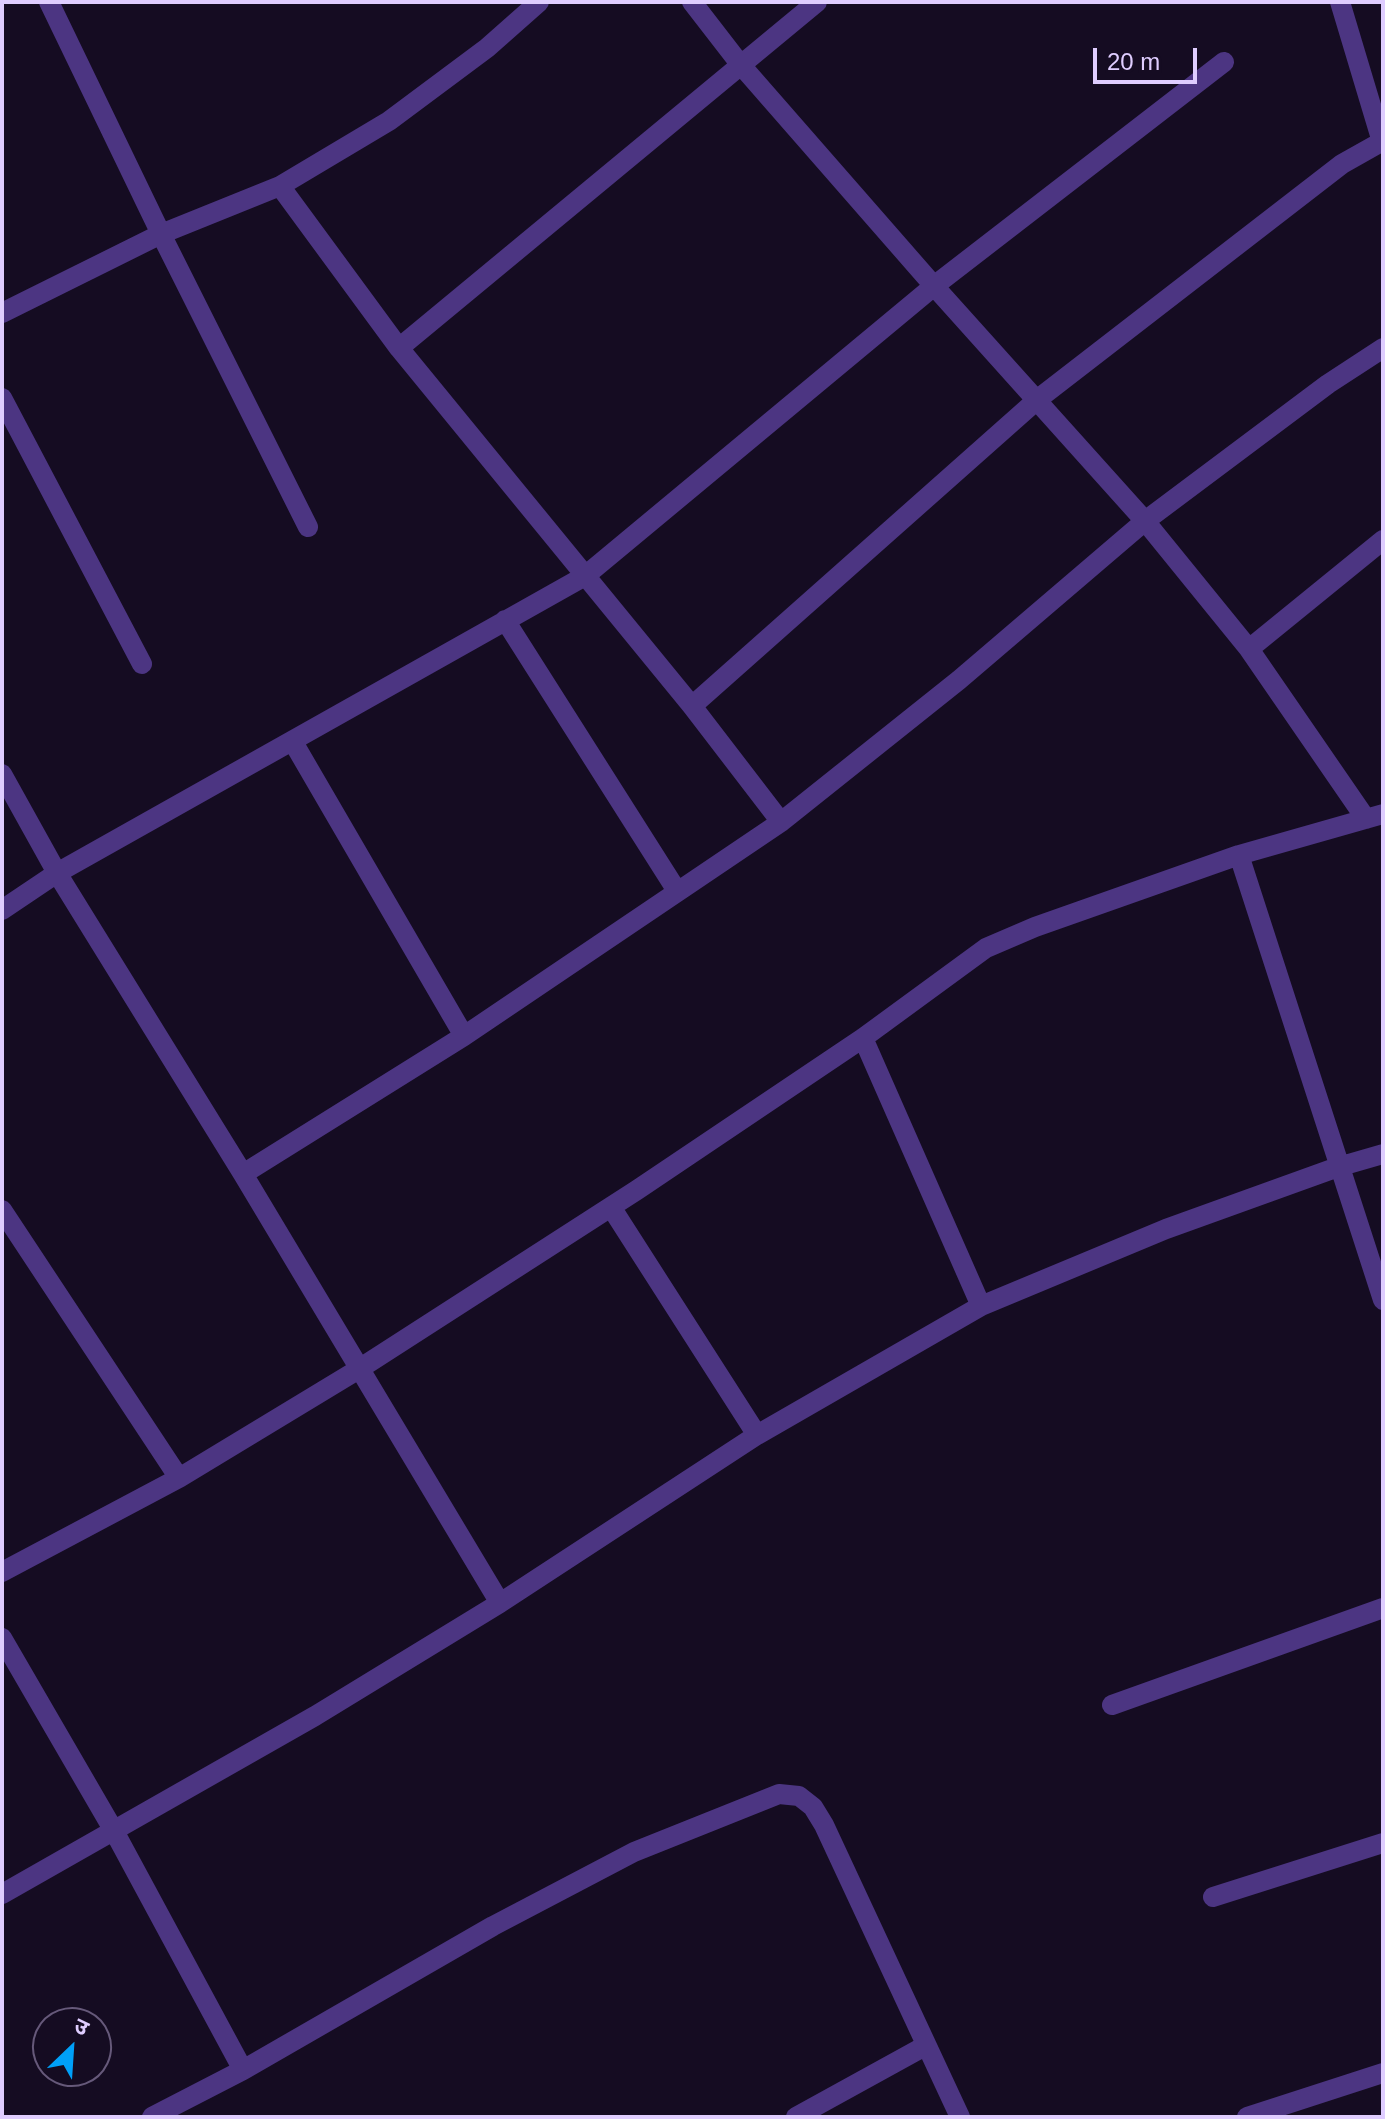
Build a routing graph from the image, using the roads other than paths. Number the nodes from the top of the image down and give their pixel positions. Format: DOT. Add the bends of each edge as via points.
graph roads {
  1 [pos="49,2"];
  2 [pos="539,2"];
  3 [pos="692,2"];
  4 [pos="817,2"];
  5 [pos="1340,2"];
  6 [pos="1224,62"];
  7 [pos="740,64"];
  8 [pos="1382,142"];
  9 [pos="280,186"];
  10 [pos="161,234"];
  11 [pos="934,286"];
  12 [pos="2,313"];
  13 [pos="399,348"];
  14 [pos="1383,348"];
  15 [pos="2,398"];
  16 [pos="1038,399"];
  17 [pos="1145,521"];
  18 [pos="308,527"];
  19 [pos="1383,540"];
  20 [pos="585,576"];
  21 [pos="505,620"];
  22 [pos="1249,649"];
  23 [pos="142,664"];
  24 [pos="692,706"];
  25 [pos="293,742"];
  26 [pos="2,774"];
  27 [pos="1374,816"];
  28 [pos="781,822"];
  29 [pos="1239,855"];
  30 [pos="57,873"];
  31 [pos="677,891"];
  32 [pos="2,910"];
  33 [pos="464,1036"];
  34 [pos="863,1038"];
  35 [pos="1383,1154"];
  36 [pos="1338,1167"];
  37 [pos="243,1174"];
  38 [pos="611,1207"];
  39 [pos="2,1210"];
  40 [pos="1383,1300"];
  41 [pos="981,1306"];
  42 [pos="359,1369"];
  43 [pos="757,1435"];
  44 [pos="179,1478"];
  45 [pos="2,1572"];
  46 [pos="500,1603"];
  47 [pos="1383,1608"];
  48 [pos="2,1638"];
  49 [pos="1112,1705"];
  50 [pos="114,1831"];
  51 [pos="1383,1843"];
  52 [pos="2,1894"];
  53 [pos="1213,1897"];
  54 [pos="925,2046"];
  55 [pos="243,2070"];
  56 [pos="1383,2073"];
  57 [pos="152,2117"];
  58 [pos="796,2117"];
  59 [pos="960,2117"];
  60 [pos="1247,2117"];
  1 -- 10 [label="street"];
  2 -- 9 [label="street" via="389,121"];
  3 -- 7 [label="street"];
  4 -- 7 [label="street"];
  5 -- 8 [label="street"];
  6 -- 11 [label="street"];
  7 -- 11 [label="street"];
  7 -- 13 [label="street"];
  8 -- 16 [label="street" via="1342,164"];
  9 -- 10 [label="street"];
  9 -- 13 [label="street"];
  10 -- 12 [label="street"];
  10 -- 18 [label="street"];
  11 -- 16 [label="street"];
  11 -- 20 [label="street"];
  13 -- 20 [label="street"];
  14 -- 17 [label="street"];
  15 -- 23 [label="street"];
  16 -- 17 [label="street"];
  16 -- 24 [label="street"];
  17 -- 22 [label="street"];
  17 -- 28 [label="street" via="959,680"];
  19 -- 22 [label="street"];
  20 -- 21 [label="street"];
  20 -- 24 [label="street"];
  21 -- 25 [label="street"];
  21 -- 31 [label="street"];
  22 -- 27 [label="street"];
  24 -- 28 [label="street"];
  25 -- 30 [label="street"];
  25 -- 33 [label="street"];
  26 -- 30 [label="street"];
  27 -- 29 [label="street"];
  28 -- 31 [label="street"];
  29 -- 34 [label="street" via="986,948"];
  29 -- 36 [label="street"];
  30 -- 32 [label="street"];
  30 -- 37 [label="street"];
  31 -- 33 [label="street"];
  33 -- 37 [label="street"];
  34 -- 38 [label="street"];
  34 -- 41 [label="street"];
  35 -- 36 [label="street"];
  36 -- 40 [label="street"];
  36 -- 41 [label="street" via="1166,1229"];
  37 -- 42 [label="street"];
  38 -- 42 [label="street"];
  38 -- 43 [label="street"];
  39 -- 44 [label="street"];
  41 -- 43 [label="street"];
  42 -- 44 [label="street"];
  42 -- 46 [label="street"];
  43 -- 46 [label="street"];
  44 -- 45 [label="street"];
  46 -- 50 [label="street"];
  47 -- 49 [label="street"];
  48 -- 50 [label="street"];
  50 -- 52 [label="street"];
  50 -- 55 [label="street"];
  51 -- 53 [label="street"];
  54 -- 55 [label="street" via="824,1825 799,1796 779,1794 634,1852 493,1926"];
  54 -- 58 [label="street"];
  54 -- 59 [label="street"];
  55 -- 57 [label="street"];
  56 -- 60 [label="street"];
}
